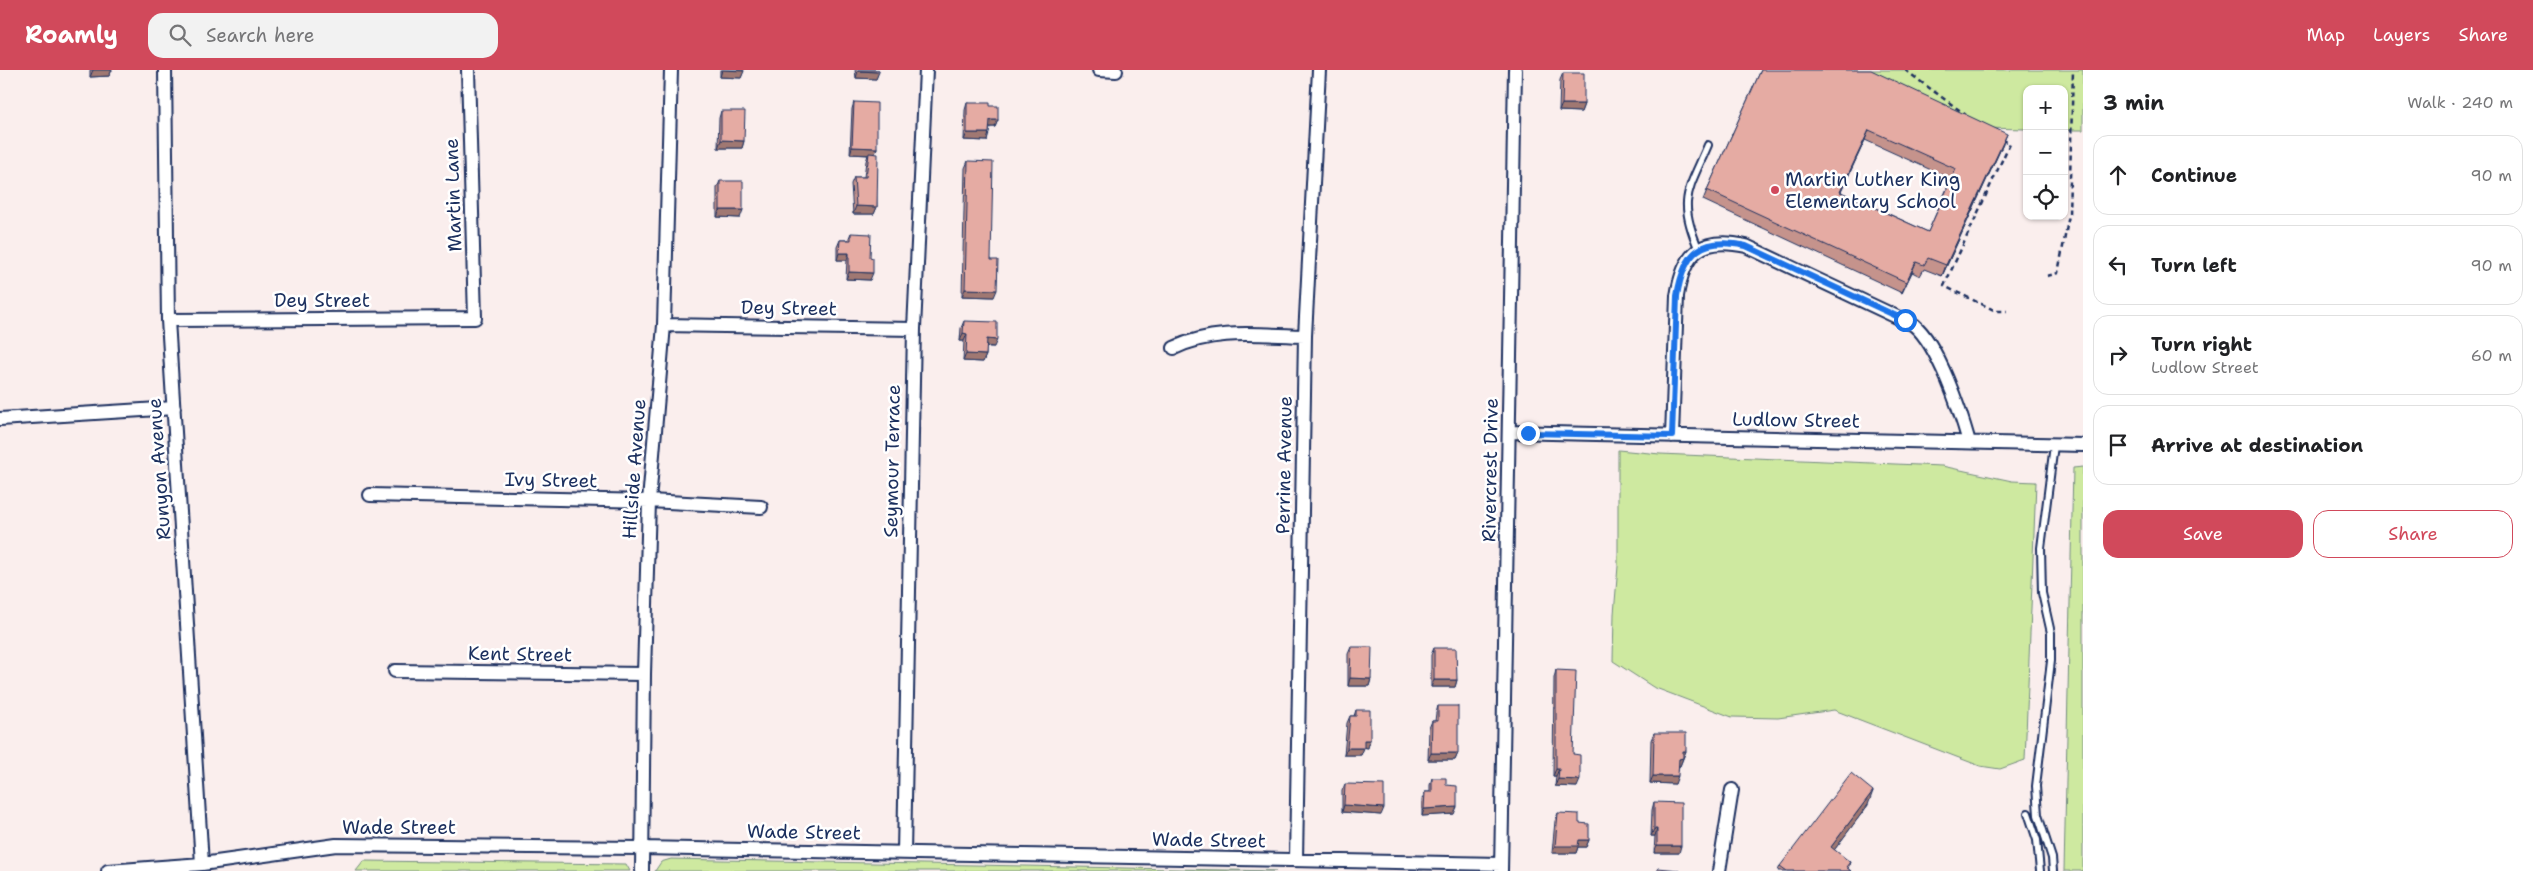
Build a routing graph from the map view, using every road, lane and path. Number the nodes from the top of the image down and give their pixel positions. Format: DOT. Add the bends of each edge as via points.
graph roads {
  1 [pos="165,70"];
  2 [pos="468,70"];
  3 [pos="671,70"];
  4 [pos="926,70"];
  5 [pos="1099,70"];
  6 [pos="1319,70"];
  7 [pos="1515,70"];
  8 [pos="1905,70"];
  9 [pos="2073,70"];
  10 [pos="1116,71"];
  11 [pos="1973,120"];
  12 [pos="2002,140"];
  13 [pos="1708,144"];
  14 [pos="1699,250"];
  15 [pos="2047,276"];
  16 [pos="2007,311"];
  17 [pos="475,318"];
  18 [pos="168,320"];
  19 [pos="664,324"];
  20 [pos="914,329"];
  21 [pos="1305,336"];
  22 [pos="1174,348"];
  23 [pos="174,408"];
  24 [pos="0,419"];
  25 [pos="1509,432"];
  26 [pos="1672,436"];
  27 [pos="1969,442"];
  28 [pos="2054,445"];
  29 [pos="2083,445"];
  30 [pos="370,495"];
  31 [pos="649,501"];
  32 [pos="761,507"];
  33 [pos="395,671"];
  34 [pos="644,674"];
  35 [pos="1732,790"];
  36 [pos="2028,813"];
  37 [pos="642,848"];
  38 [pos="904,854"];
  39 [pos="1296,860"];
  40 [pos="202,864"];
  41 [pos="1501,867"];
  42 [pos="108,871"];
  43 [pos="642,871"];
  44 [pos="1719,871"];
  45 [pos="2040,871"];
  46 [pos="2053,871"];
  1 -- 18 [label="street, Runyon Avenue"];
  2 -- 17 [label="street, Martin Lane"];
  3 -- 19 [label="street, Hillside Avenue"];
  4 -- 20 [label="street, Seymour Terrace"];
  5 -- 10 [label="street"];
  6 -- 21 [label="street, Perrine Avenue"];
  7 -- 25 [label="street, Rivercrest Drive"];
  8 -- 11 [label="path"];
  9 -- 15 [label="path" via="2068,215 2058,273"];
  12 -- 16 [label="path" via="2010,143 1944,286 1996,310"];
  13 -- 14 [label="lane" via="1686,196 1686,213"];
  14 -- 26 [label="street" via="1685,266 1677,296"];
  14 -- 27 [label="street" via="1704,245 1718,242 1746,246 1914,324 1933,349"];
  17 -- 18 [label="street, Dey Street"];
  18 -- 23 [label="street, Runyon Avenue"];
  19 -- 20 [label="street, Dey Street"];
  19 -- 31 [label="street, Hillside Avenue"];
  20 -- 38 [label="street, Seymour Terrace"];
  21 -- 22 [label="street" via="1213,334"];
  21 -- 39 [label="street, Perrine Avenue"];
  23 -- 24 [label="street"];
  23 -- 40 [label="street, Runyon Avenue"];
  25 -- 26 [label="street, Ludlow Street"];
  25 -- 41 [label="street, Rivercrest Drive"];
  26 -- 27 [label="street, Ludlow Street"];
  27 -- 28 [label="street, Ludlow Street"];
  28 -- 29 [label="street, Ludlow Street"];
  28 -- 46 [label="lane" via="2041,548 2042,593 2051,633 2051,661 2036,786 2038,815"];
  30 -- 31 [label="street, Ivy Street"];
  31 -- 32 [label="street, Ivy Street"];
  31 -- 34 [label="street, Hillside Avenue"];
  33 -- 34 [label="street, Kent Street"];
  34 -- 37 [label="street, Hillside Avenue"];
  35 -- 44 [label="street"];
  36 -- 45 [label="lane" via="2037,840"];
  37 -- 38 [label="street, Wade Street"];
  37 -- 40 [label="street, Wade Street" via="336,845"];
  37 -- 43 [label="street, Hillside Avenue"];
  38 -- 39 [label="street, Wade Street"];
  39 -- 41 [label="street, Wade Street"];
  40 -- 42 [label="street, Wade Street"];
}
